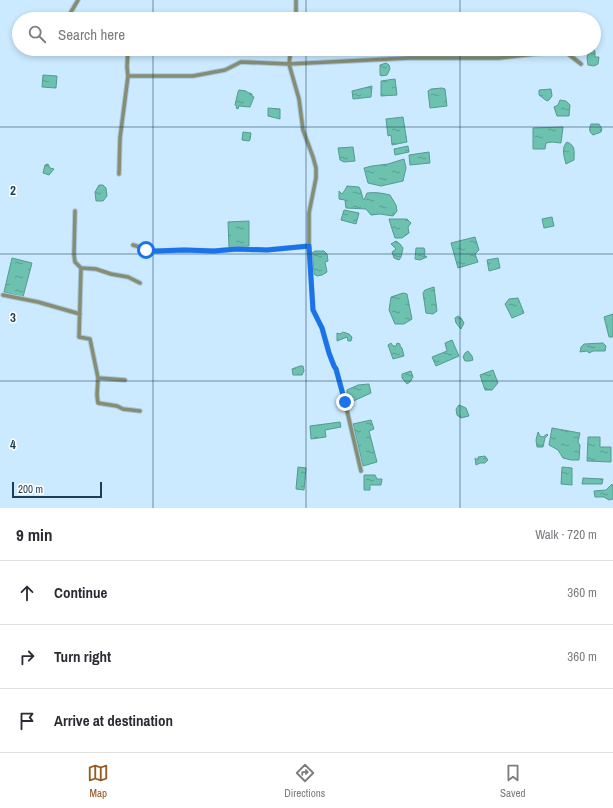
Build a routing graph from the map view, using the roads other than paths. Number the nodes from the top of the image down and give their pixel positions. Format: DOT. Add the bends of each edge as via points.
graph roads {
  1 [pos="78,0"];
  2 [pos="296,0"];
  3 [pos="72,12"];
  4 [pos="296,12"];
  5 [pos="127,56"];
  6 [pos="290,56"];
  7 [pos="517,56"];
  8 [pos="571,56"];
  9 [pos="289,64"];
  10 [pos="581,64"];
  11 [pos="128,76"];
  12 [pos="119,174"];
  13 [pos="75,211"];
  14 [pos="133,245"];
  15 [pos="309,246"];
  16 [pos="81,268"];
  17 [pos="140,283"];
  18 [pos="3,295"];
  19 [pos="80,314"];
  20 [pos="98,378"];
  21 [pos="125,380"];
  22 [pos="140,411"];
  23 [pos="361,471"];
  1 -- 3 [label="street"];
  2 -- 4 [label="street"];
  5 -- 11 [label="street"];
  6 -- 9 [label="street"];
  7 -- 9 [label="street"];
  8 -- 10 [label="street"];
  9 -- 11 [label="street" via="240,62 225,70 189,77"];
  9 -- 15 [label="street" via="299,99 303,130 316,168 309,213"];
  11 -- 12 [label="street" via="120,138"];
  13 -- 16 [label="street" via="74,255 75,262"];
  14 -- 15 [label="street" via="156,251 267,250"];
  15 -- 23 [label="street" via="313,310 336,369"];
  16 -- 17 [label="street" via="128,277"];
  16 -- 19 [label="street"];
  18 -- 19 [label="street"];
  19 -- 20 [label="street" via="79,337 90,339"];
  20 -- 21 [label="street"];
  20 -- 22 [label="street" via="98,403"];
}
